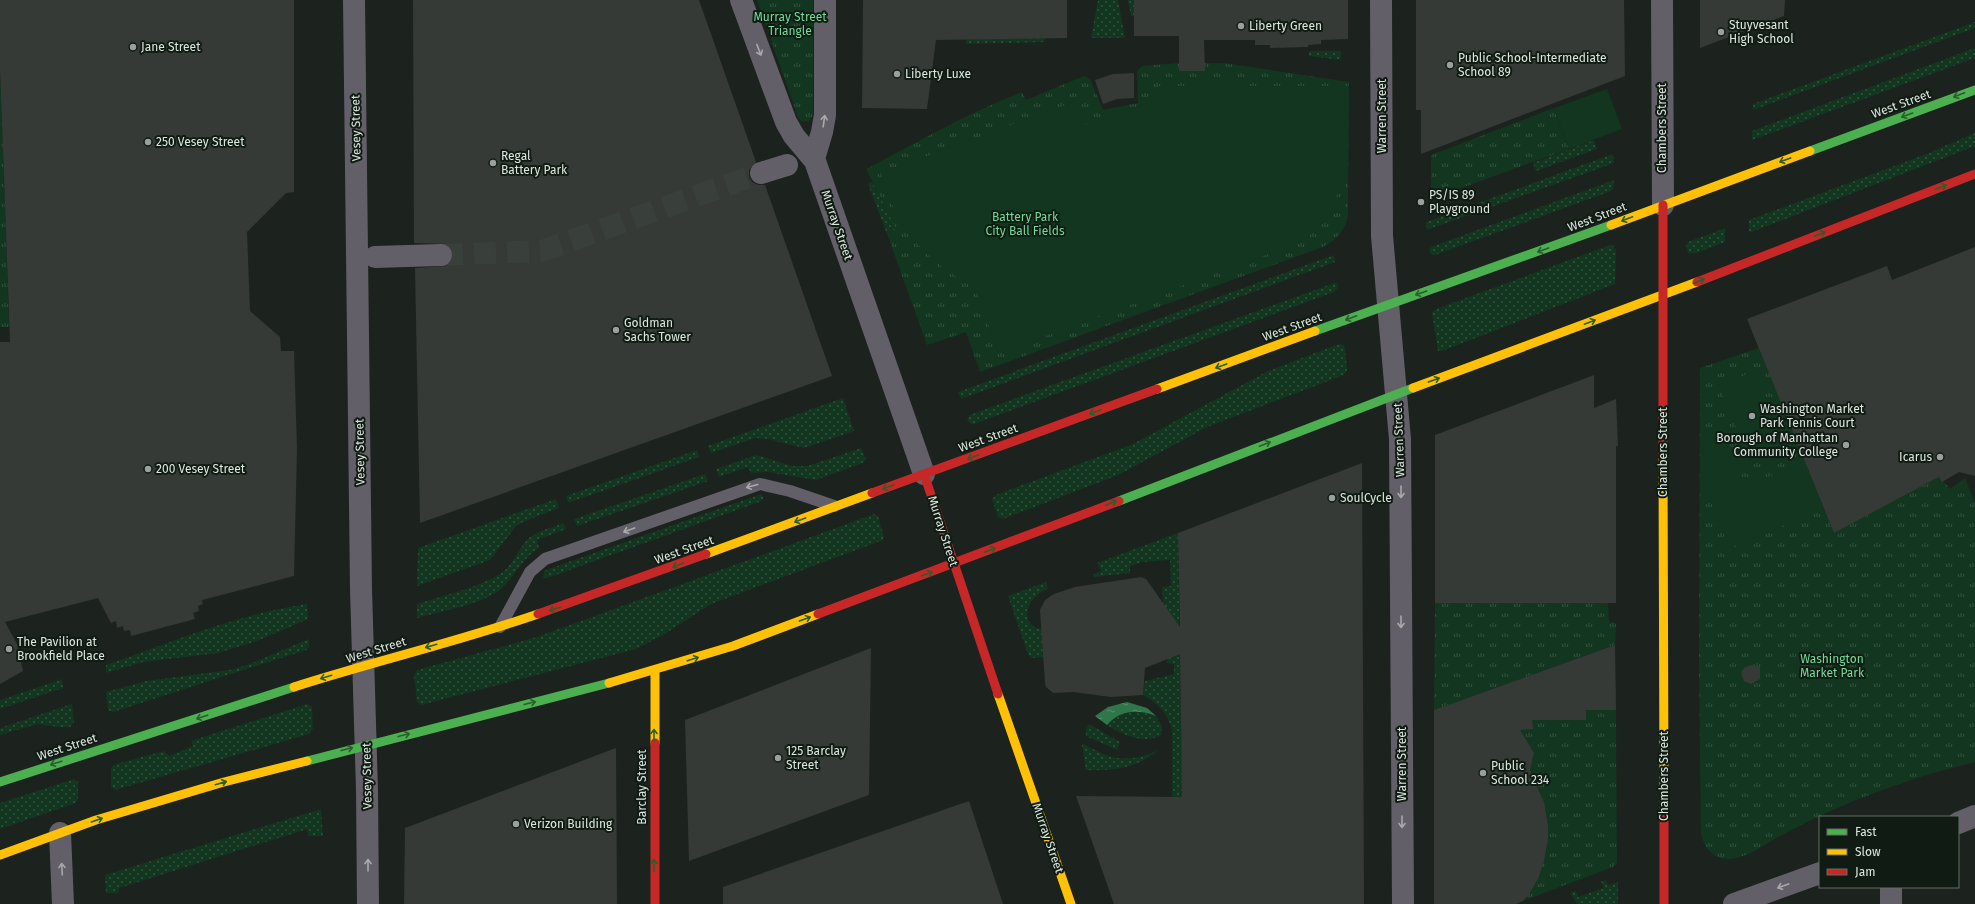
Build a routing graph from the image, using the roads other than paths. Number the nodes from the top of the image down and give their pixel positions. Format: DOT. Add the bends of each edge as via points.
graph roads {
  1 [pos="354,0"];
  2 [pos="741,0"];
  3 [pos="825,0"];
  4 [pos="1381,0"];
  5 [pos="1662,0"];
  6 [pos="1975,90"];
  7 [pos="814,159"];
  8 [pos="787,165"];
  9 [pos="761,173"];
  10 [pos="1975,174"];
  11 [pos="1663,205"];
  12 [pos="441,255"];
  13 [pos="375,257"];
  14 [pos="1662,296"];
  15 [pos="1387,305"];
  16 [pos="1397,394"];
  17 [pos="924,474"];
  18 [pos="836,507"];
  19 [pos="954,564"];
  20 [pos="500,627"];
  21 [pos="363,666"];
  22 [pos="655,670"];
  23 [pos="366,744"];
  24 [pos="0,782"];
  25 [pos="1975,816"];
  26 [pos="1959,822"];
  27 [pos="60,833"];
  28 [pos="0,855"];
  29 [pos="1819,873"];
  30 [pos="1891,888"];
  31 [pos="63,904"];
  32 [pos="368,904"];
  33 [pos="655,904"];
  34 [pos="1071,904"];
  35 [pos="1402,904"];
  36 [pos="1664,904"];
  37 [pos="1734,904"];
  38 [pos="1891,904"];
  1 -- 21 [label="street, Vesey Street"];
  2 -- 7 [label="street, Murray Street, one-way" via="786,122 794,136"];
  7 -- 3 [label="street, one-way" via="825,115"];
  4 -- 15 [label="street, Warren Street" via="1382,236"];
  5 -- 11 [label="street, Chambers Street"];
  6 -- 11 [label="main road, West Street, one-way"];
  7 -- 17 [label="street, Murray Street"];
  8 -- 9 [label="street"];
  14 -- 10 [label="main road, one-way"];
  11 -- 14 [label="main road, Chambers Street"];
  11 -- 15 [label="main road, West Street, one-way"];
  12 -- 13 [label="street"];
  16 -- 14 [label="main road, one-way"];
  14 -- 36 [label="main road, Chambers Street"];
  15 -- 16 [label="street, Warren Street"];
  15 -- 17 [label="main road, West Street, one-way"];
  19 -- 16 [label="main road, one-way"];
  16 -- 35 [label="street, Warren Street, one-way" via="1400,439"];
  17 -- 18 [label="main road, West Street, one-way"];
  17 -- 19 [label="main road, Murray Street"];
  18 -- 20 [label="main road, West Street, one-way"];
  18 -- 20 [label="lane, one-way" via="790,490 760,484 545,559 530,572"];
  22 -- 19 [label="main road, one-way" via="732,646"];
  19 -- 34 [label="main road, Murray Street"];
  20 -- 21 [label="main road, West Street, one-way"];
  21 -- 23 [label="street, Vesey Street"];
  21 -- 24 [label="main road, West Street, one-way"];
  23 -- 22 [label="main road, one-way"];
  33 -- 22 [label="main road, Barclay Street, one-way"];
  27 -- 23 [label="main road, one-way" via="170,797"];
  32 -- 23 [label="street, Vesey Street, one-way"];
  25 -- 26 [label="street"];
  27 -- 28 [label="main road"];
  31 -- 27 [label="street, one-way"];
  29 -- 37 [label="street, one-way"];
  30 -- 38 [label="street"];
}
